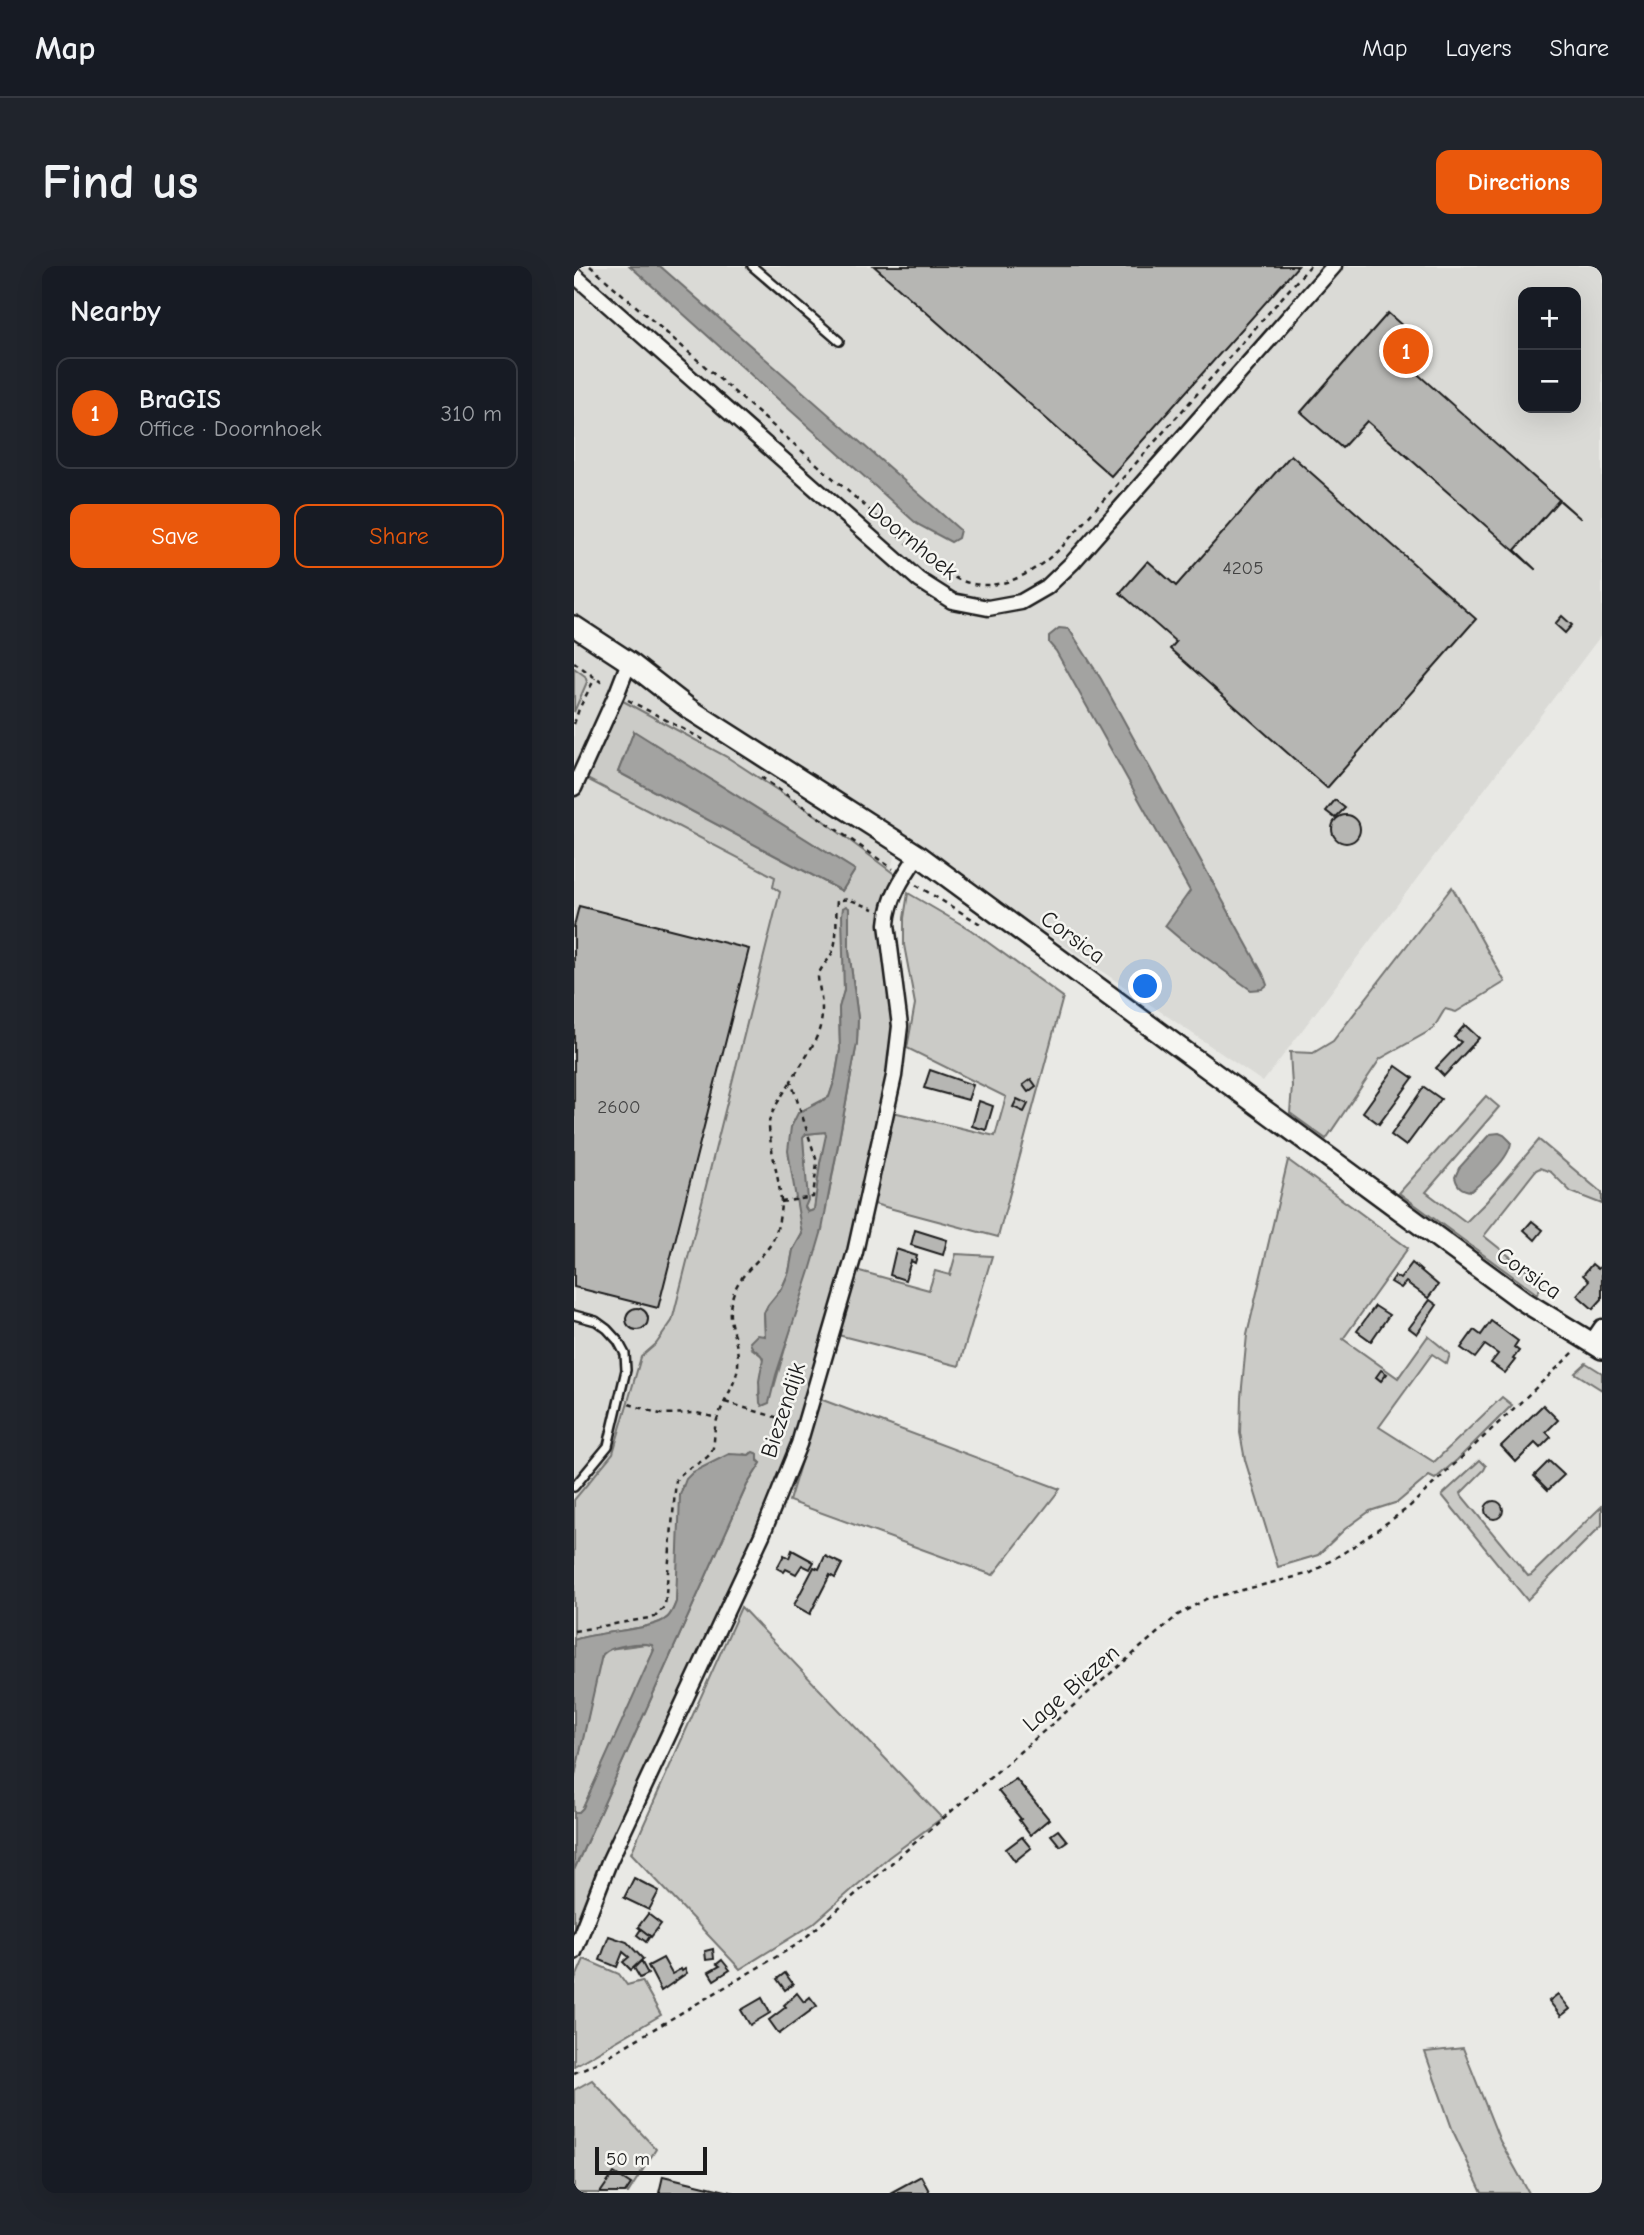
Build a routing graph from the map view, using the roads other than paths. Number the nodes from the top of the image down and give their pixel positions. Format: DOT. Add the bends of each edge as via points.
graph roads {
  1 [pos="752,266"];
  2 [pos="1334,266"];
  3 [pos="574,275"];
  4 [pos="839,341"];
  5 [pos="574,626"];
  6 [pos="629,662"];
  7 [pos="574,788"];
  8 [pos="918,855"];
  9 [pos="574,1315"];
  10 [pos="1598,1340"];
  11 [pos="574,1487"];
  12 [pos="574,1952"];
  1 -- 4 [label="lane"];
  2 -- 3 [label="street, Doornhoek" via="1064,571 1021,602 988,608 952,601 919,580"];
  5 -- 6 [label="street, Corsica"];
  6 -- 7 [label="street"];
  6 -- 8 [label="street, Corsica" via="688,708"];
  8 -- 10 [label="street, Corsica" via="1525,1302"];
  8 -- 12 [label="street, Biezendijk" via="890,903 887,924 900,1026 894,1076 855,1252 799,1444 762,1535 609,1862"];
  9 -- 11 [label="lane" via="607,1329 625,1354 626,1370 608,1446"];
}
